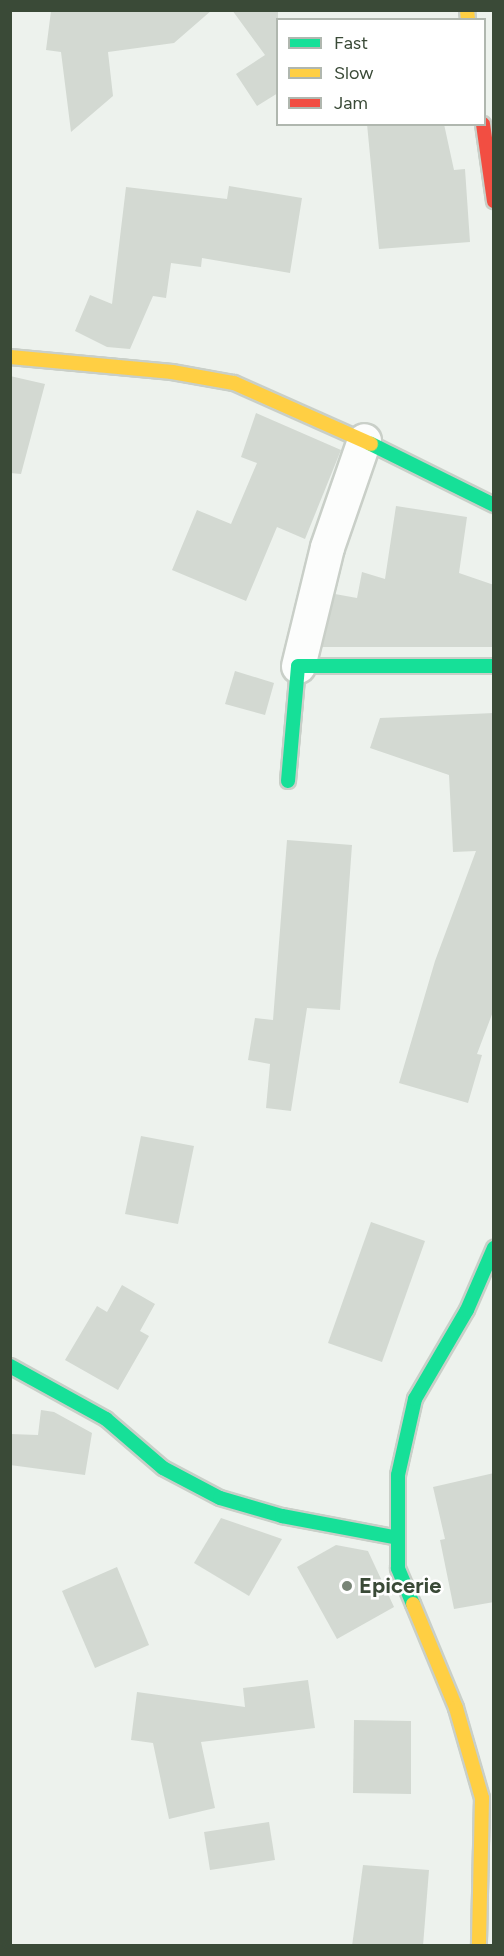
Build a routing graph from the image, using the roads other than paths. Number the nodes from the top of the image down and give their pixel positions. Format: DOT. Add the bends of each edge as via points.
graph roads {
  1 [pos="483,126"];
  2 [pos="494,201"];
  3 [pos="10,357"];
  4 [pos="364,440"];
  5 [pos="494,505"];
  6 [pos="298,666"];
  7 [pos="494,666"];
  8 [pos="288,781"];
  9 [pos="494,1248"];
  10 [pos="10,1366"];
  11 [pos="398,1538"];
  12 [pos="479,1946"];
  1 -- 2 [label="street"];
  3 -- 4 [label="street" via="172,372 234,383"];
  4 -- 5 [label="street"];
  4 -- 6 [label="street" via="327,546"];
  6 -- 7 [label="street"];
  6 -- 8 [label="street"];
  9 -- 11 [label="street" via="466,1310 415,1399 398,1475"];
  10 -- 11 [label="street" via="106,1419 163,1468 220,1498 282,1516"];
  11 -- 12 [label="street" via="398,1568 456,1708 482,1798"];
}
